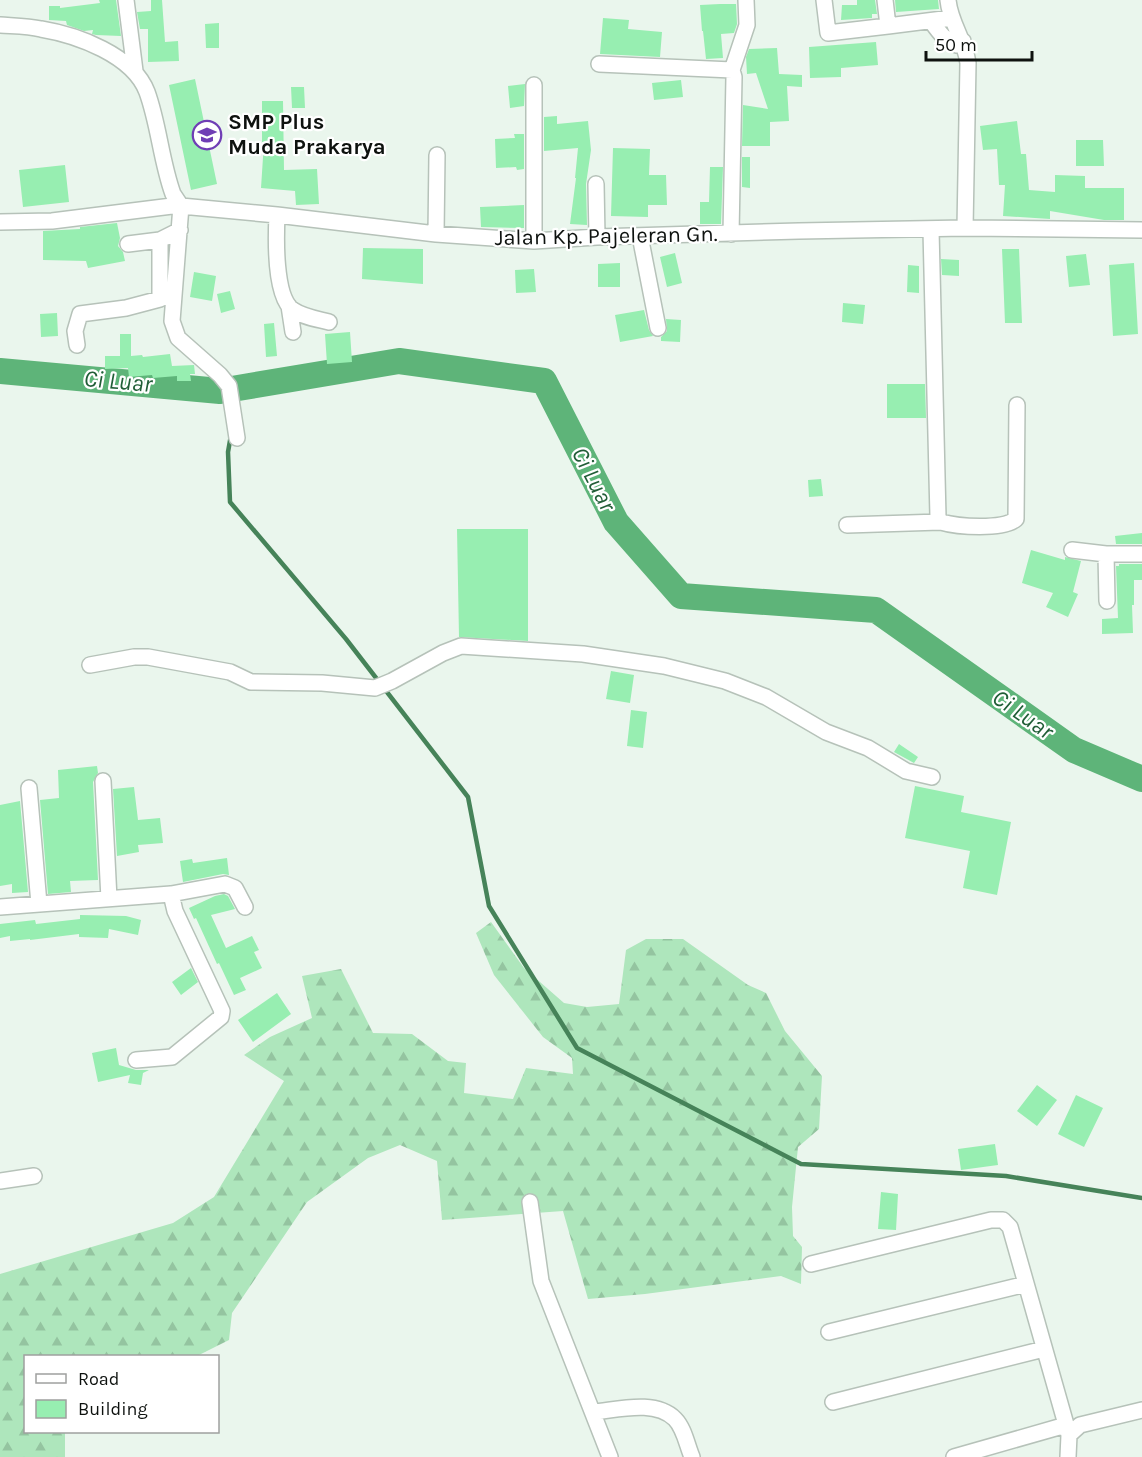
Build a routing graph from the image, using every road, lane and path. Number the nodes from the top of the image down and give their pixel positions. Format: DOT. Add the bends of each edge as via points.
graph roads {
  1 [pos="126,0"];
  2 [pos="746,0"];
  3 [pos="824,0"];
  4 [pos="885,0"];
  5 [pos="948,0"];
  6 [pos="951,18"];
  7 [pos="931,21"];
  8 [pos="0,25"];
  9 [pos="888,26"];
  10 [pos="963,41"];
  11 [pos="599,64"];
  12 [pos="732,70"];
  13 [pos="135,71"];
  14 [pos="534,85"];
  15 [pos="437,155"];
  16 [pos="596,184"];
  17 [pos="181,205"];
  18 [pos="277,215"];
  19 [pos="0,222"];
  20 [pos="965,228"];
  21 [pos="180,230"];
  22 [pos="931,230"];
  23 [pos="1142,230"];
  24 [pos="436,234"];
  25 [pos="731,234"];
  26 [pos="640,236"];
  27 [pos="597,237"];
  28 [pos="160,240"];
  29 [pos="534,241"];
  30 [pos="128,244"];
  31 [pos="289,306"];
  32 [pos="329,322"];
  33 [pos="658,328"];
  34 [pos="293,332"];
  35 [pos="77,345"];
  36 [pos="1017,405"];
  37 [pos="237,438"];
  38 [pos="940,522"];
  39 [pos="847,525"];
  40 [pos="1072,550"];
  41 [pos="1106,554"];
  42 [pos="1142,554"];
  43 [pos="1107,601"];
  44 [pos="90,665"];
  45 [pos="932,777"];
  46 [pos="103,781"];
  47 [pos="29,788"];
  48 [pos="171,894"];
  49 [pos="109,899"];
  50 [pos="39,904"];
  51 [pos="0,907"];
  52 [pos="245,907"];
  53 [pos="136,1060"];
  54 [pos="34,1176"];
  55 [pos="0,1181"];
  56 [pos="530,1202"];
  57 [pos="811,1264"];
  58 [pos="1026,1284"];
  59 [pos="829,1332"];
  60 [pos="1044,1349"];
  61 [pos="833,1401"];
  62 [pos="1142,1410"];
  63 [pos="593,1412"];
  64 [pos="1067,1430"];
  65 [pos="610,1457"];
  66 [pos="692,1457"];
  67 [pos="954,1457"];
  68 [pos="1068,1457"];
  1 -- 13 [label="street"];
  2 -- 12 [label="street" via="745,36"];
  3 -- 9 [label="street" via="828,33"];
  4 -- 9 [label="street"];
  5 -- 6 [label="street"];
  6 -- 7 [label="street"];
  6 -- 10 [label="street"];
  7 -- 9 [label="street"];
  7 -- 10 [label="street" via="950,42 957,45"];
  8 -- 13 [label="street" via="42,29 70,37 96,46"];
  10 -- 20 [label="street" via="968,63"];
  11 -- 12 [label="street"];
  12 -- 25 [label="street"];
  13 -- 17 [label="street" via="146,90 171,189"];
  14 -- 29 [label="street"];
  15 -- 24 [label="street"];
  16 -- 27 [label="street"];
  17 -- 18 [label="street, Jalan Kp. Pajeleran Gn."];
  17 -- 19 [label="street, Jalan Kp. Pajeleran Gn." via="52,221"];
  17 -- 21 [label="street"];
  18 -- 24 [label="street, Jalan Kp. Pajeleran Gn."];
  18 -- 31 [label="street" via="280,277"];
  20 -- 22 [label="street, Jalan Kp. Pajeleran Gn."];
  20 -- 23 [label="street, Jalan Kp. Pajeleran Gn."];
  21 -- 28 [label="street"];
  21 -- 37 [label="street" via="172,321 178,338 230,386"];
  22 -- 25 [label="street, Jalan Kp. Pajeleran Gn."];
  22 -- 38 [label="street"];
  24 -- 29 [label="street, Jalan Kp. Pajeleran Gn."];
  25 -- 26 [label="street, Jalan Kp. Pajeleran Gn."];
  26 -- 27 [label="street, Jalan Kp. Pajeleran Gn."];
  26 -- 33 [label="street"];
  27 -- 29 [label="street, Jalan Kp. Pajeleran Gn."];
  28 -- 30 [label="street"];
  28 -- 35 [label="street" via="160,299 80,314 75,331"];
  31 -- 32 [label="street" via="303,315"];
  31 -- 34 [label="street"];
  36 -- 38 [label="street" via="1016,519 995,526"];
  38 -- 39 [label="street"];
  40 -- 41 [label="street"];
  41 -- 42 [label="street"];
  41 -- 43 [label="street"];
  44 -- 45 [label="street" via="148,657 230,672 250,682 375,688 461,646 583,654 664,666 724,681 766,697 906,771"];
  46 -- 49 [label="street"];
  47 -- 50 [label="street"];
  48 -- 49 [label="street"];
  48 -- 52 [label="street" via="225,884 236,888"];
  48 -- 53 [label="street" via="175,911 222,1011 221,1017 172,1057"];
  49 -- 50 [label="street"];
  50 -- 51 [label="street"];
  54 -- 55 [label="street"];
  56 -- 63 [label="street" via="541,1281"];
  57 -- 58 [label="street" via="1003,1220 1010,1227"];
  58 -- 59 [label="street"];
  58 -- 60 [label="street"];
  60 -- 61 [label="street"];
  60 -- 64 [label="street"];
  62 -- 64 [label="street"];
  63 -- 65 [label="street"];
  63 -- 66 [label="street" via="651,1408 663,1411 680,1427"];
  64 -- 67 [label="street"];
  64 -- 68 [label="street"];
}
